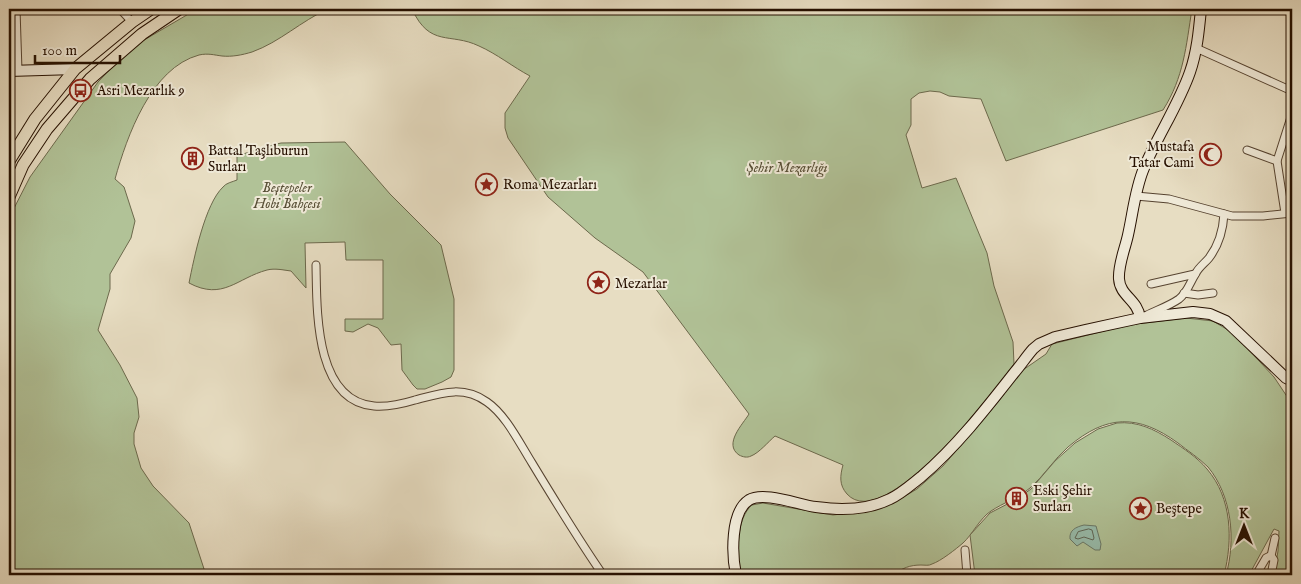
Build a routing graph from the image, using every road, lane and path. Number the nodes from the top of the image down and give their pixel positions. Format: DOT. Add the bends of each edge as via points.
graph roads {
  1 [pos="16,9"];
  2 [pos="120,9"];
  3 [pos="151,9"];
  4 [pos="179,9"];
  5 [pos="1201,9"];
  6 [pos="132,22"];
  7 [pos="1196,48"];
  8 [pos="75,69"];
  9 [pos="13,71"];
  10 [pos="1292,91"];
  11 [pos="1292,114"];
  12 [pos="1289,135"];
  13 [pos="1247,150"];
  14 [pos="9,161"];
  15 [pos="1277,162"];
  16 [pos="1136,196"];
  17 [pos="9,197"];
  18 [pos="1289,213"];
  19 [pos="1224,214"];
  20 [pos="316,265"];
  21 [pos="1195,274"];
  22 [pos="1151,284"];
  23 [pos="1184,293"];
  24 [pos="1212,293"];
  25 [pos="1140,318"];
  26 [pos="1289,379"];
  27 [pos="1292,391"];
  28 [pos="1275,538"];
  29 [pos="965,550"];
  30 [pos="1271,556"];
  31 [pos="966,566"];
  32 [pos="603,575"];
  33 [pos="736,575"];
  34 [pos="963,575"];
  35 [pos="967,575"];
  36 [pos="1256,575"];
  37 [pos="1271,575"];
  1 -- 9 [label="street"];
  2 -- 6 [label="street"];
  3 -- 6 [label="main road"];
  4 -- 17 [label="main road" via="142,34 90,79 23,165"];
  5 -- 7 [label="street"];
  6 -- 8 [label="main road"];
  7 -- 10 [label="street"];
  7 -- 16 [label="street" via="1190,74 1144,169"];
  8 -- 9 [label="street"];
  8 -- 14 [label="main road"];
  11 -- 12 [label="street"];
  12 -- 15 [label="street"];
  13 -- 15 [label="street"];
  15 -- 18 [label="street"];
  16 -- 19 [label="street" via="1168,198"];
  16 -- 25 [label="street" via="1119,278 1123,292 1137,306"];
  18 -- 19 [label="street"];
  19 -- 21 [label="street" via="1218,243"];
  20 -- 32 [label="street" via="321,343 339,388 357,402 373,406 459,391 487,402 498,412 521,446"];
  21 -- 22 [label="street"];
  21 -- 23 [label="street"];
  23 -- 24 [label="street"];
  23 -- 25 [label="street" via="1171,304"];
  25 -- 26 [label="street" via="1193,312 1210,314 1226,321"];
  25 -- 33 [label="street" via="1055,337 1039,344 938,463 891,499 842,509 817,508 769,497 749,500 740,512 735,529"];
  26 -- 27 [label="street"];
  28 -- 30 [label="street"];
  29 -- 31 [label="street"];
  30 -- 36 [label="street" via="1266,558"];
  30 -- 37 [label="street" via="1274,560"];
  31 -- 34 [label="street"];
  31 -- 35 [label="street"];
}
